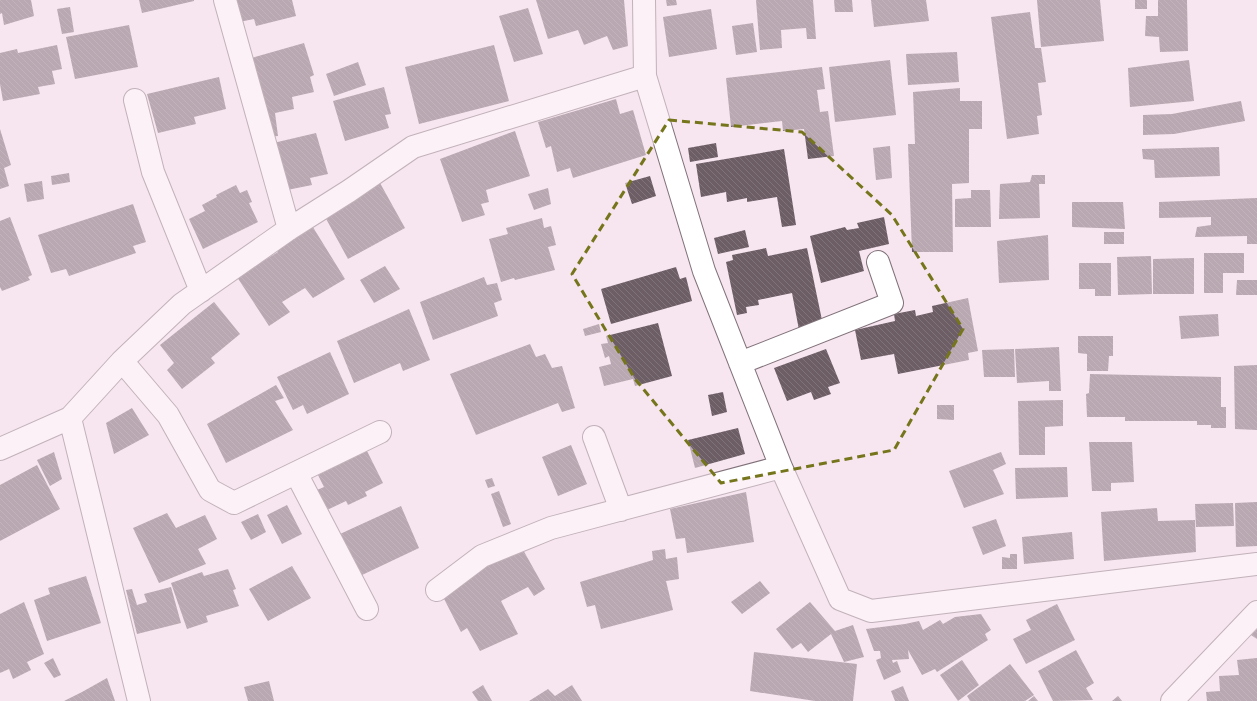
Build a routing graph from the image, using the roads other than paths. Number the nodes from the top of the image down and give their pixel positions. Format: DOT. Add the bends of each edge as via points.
graph roads {
  1 [pos="225,0"];
  2 [pos="644,0"];
  3 [pos="645,76"];
  4 [pos="136,100"];
  5 [pos="289,229"];
  6 [pos="878,262"];
  7 [pos="201,291"];
  8 [pos="122,361"];
  9 [pos="740,363"];
  10 [pos="70,418"];
  11 [pos="380,432"];
  12 [pos="594,436"];
  13 [pos="0,449"];
  14 [pos="781,467"];
  15 [pos="296,473"];
  16 [pos="621,510"];
  17 [pos="1257,564"];
  18 [pos="437,590"];
  19 [pos="367,609"];
  20 [pos="1257,612"];
  21 [pos="139,701"];
  22 [pos="1172,701"];
  1 -- 5 [label="street"];
  2 -- 3 [label="street"];
  3 -- 5 [label="street" via="413,147"];
  3 -- 9 [label="street" via="704,271"];
  4 -- 7 [label="street" via="153,172"];
  5 -- 7 [label="street"];
  6 -- 9 [label="street" via="892,303"];
  7 -- 8 [label="street" via="182,304"];
  8 -- 10 [label="street"];
  8 -- 15 [label="street" via="168,415 210,490 234,503"];
  9 -- 14 [label="street"];
  10 -- 13 [label="street"];
  10 -- 21 [label="street"];
  11 -- 15 [label="street"];
  12 -- 16 [label="street"];
  14 -- 16 [label="street"];
  14 -- 17 [label="street" via="840,599 871,611"];
  15 -- 19 [label="street"];
  16 -- 18 [label="street" via="551,528 495,550 482,556"];
  20 -- 22 [label="street"];
}
